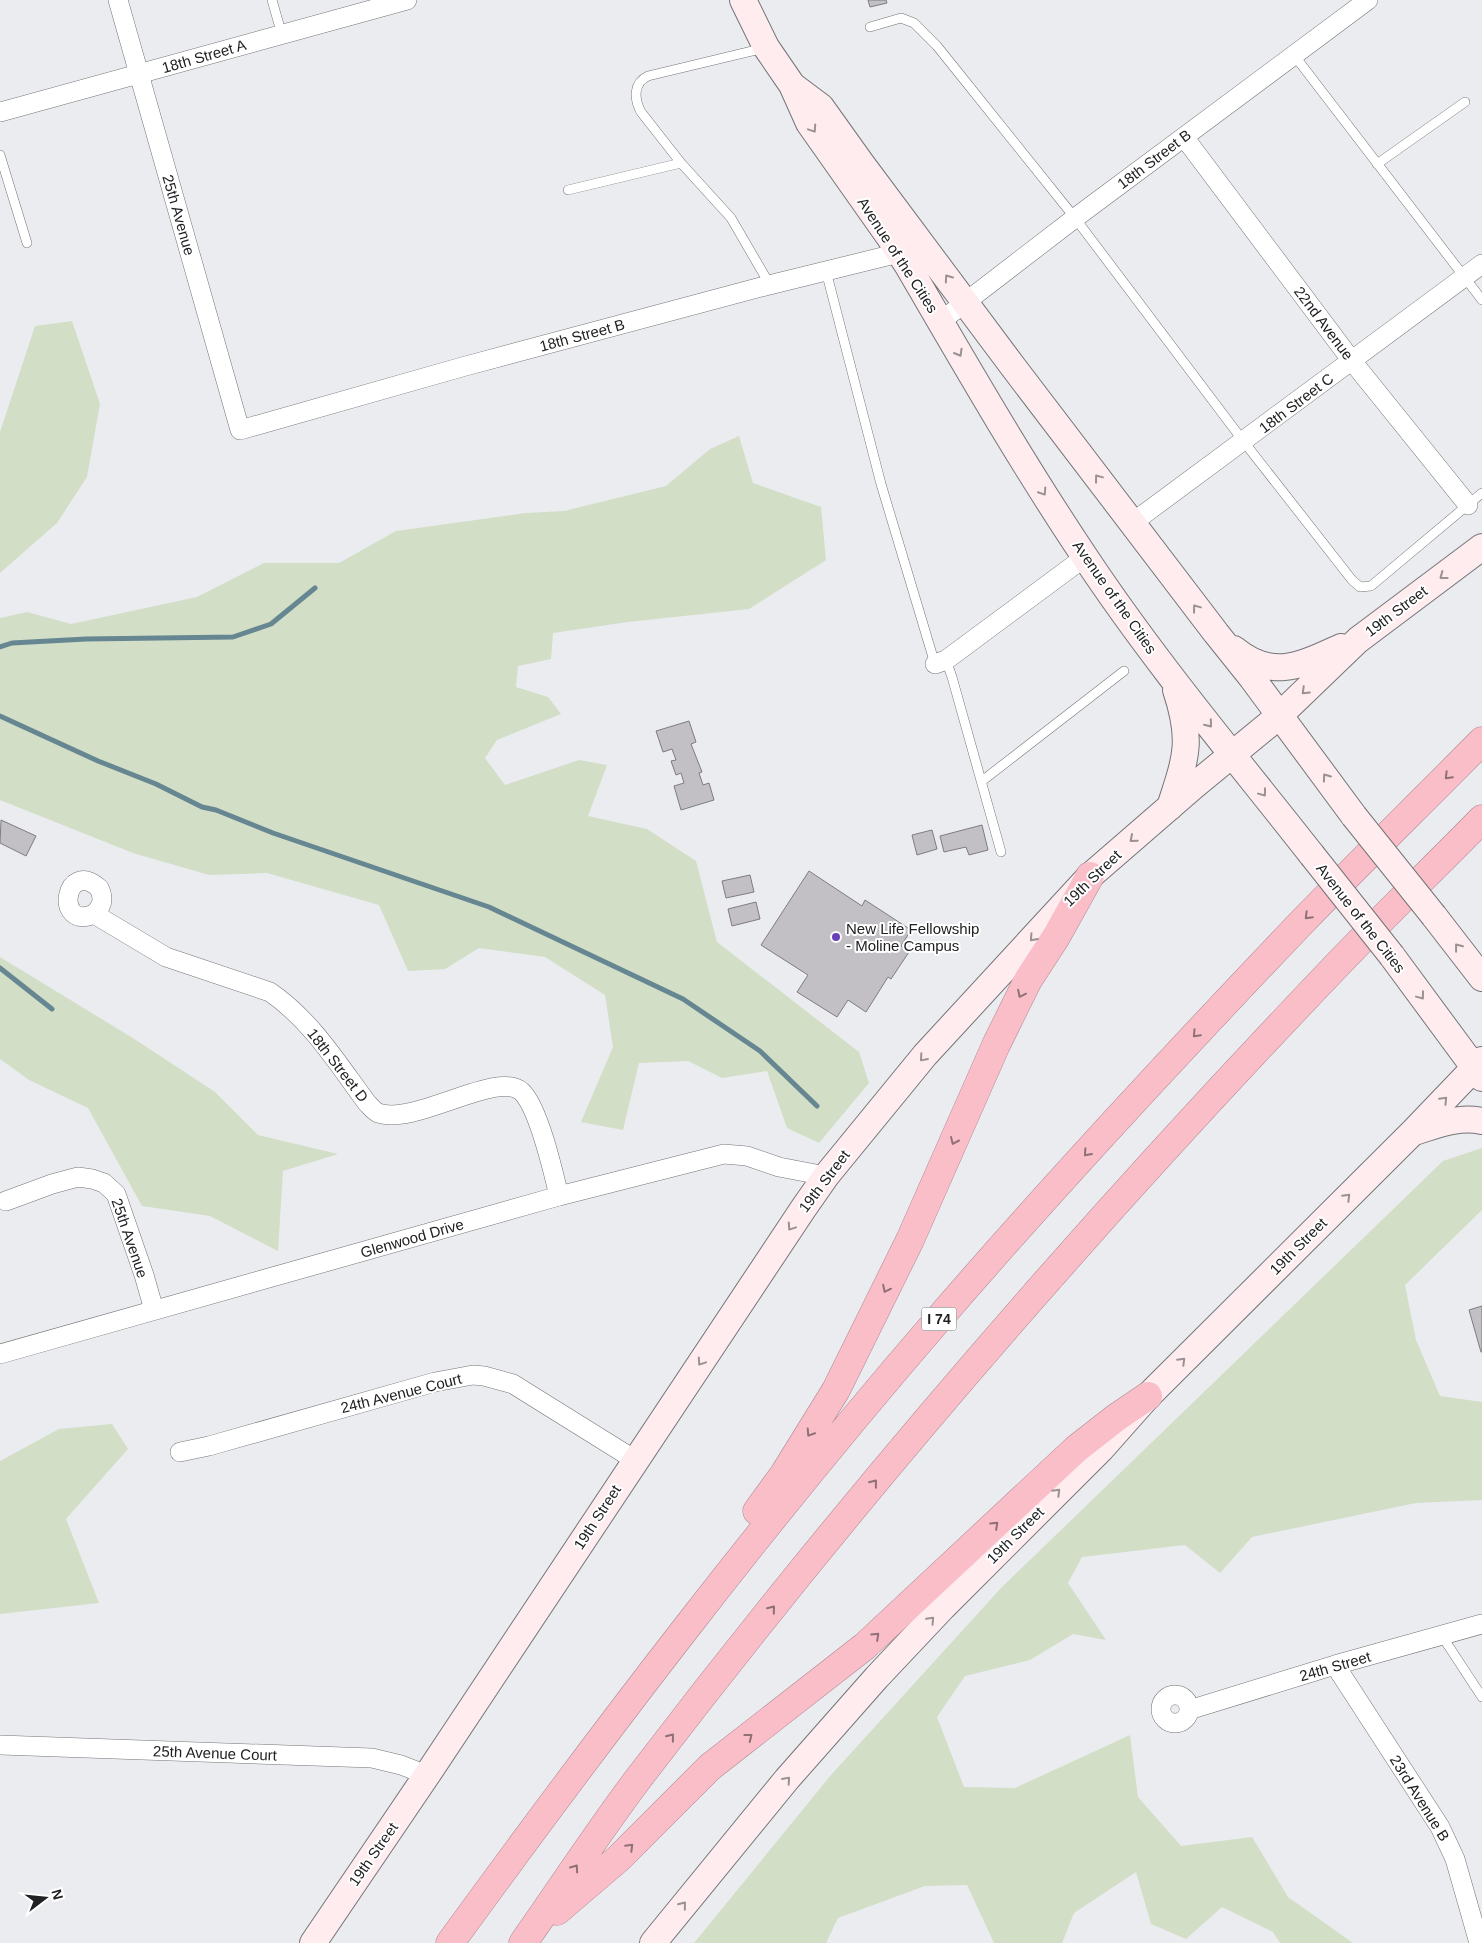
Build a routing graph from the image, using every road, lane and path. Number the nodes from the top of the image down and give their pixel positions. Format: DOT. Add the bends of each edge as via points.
graph roads {
  1 [pos="118,0"];
  2 [pos="272,0"];
  3 [pos="408,0"];
  4 [pos="743,0"];
  5 [pos="1368,0"];
  6 [pos="870,27"];
  7 [pos="282,35"];
  8 [pos="766,47"];
  9 [pos="1294,55"];
  10 [pos="139,75"];
  11 [pos="792,85"];
  12 [pos="1465,102"];
  13 [pos="0,112"];
  14 [pos="1184,137"];
  15 [pos="0,155"];
  16 [pos="681,163"];
  17 [pos="1377,164"];
  18 [pos="568,190"];
  19 [pos="1075,218"];
  20 [pos="27,243"];
  21 [pos="924,247"];
  22 [pos="900,253"];
  23 [pos="1482,264"];
  24 [pos="826,271"];
  25 [pos="1464,278"];
  26 [pos="770,284"];
  27 [pos="1482,300"];
  28 [pos="965,303"];
  29 [pos="941,322"];
  30 [pos="1352,361"];
  31 [pos="240,430"];
  32 [pos="1244,442"];
  33 [pos="1475,499"];
  34 [pos="1132,523"];
  35 [pos="1482,547"];
  36 [pos="1084,557"];
  37 [pos="1216,633"];
  38 [pos="1358,640"];
  39 [pos="940,662"];
  40 [pos="1124,671"];
  41 [pos="1171,675"];
  42 [pos="1279,716"];
  43 [pos="1482,741"];
  44 [pos="1233,754"];
  45 [pos="982,781"];
  46 [pos="1170,808"];
  47 [pos="1482,819"];
  48 [pos="1001,852"];
  49 [pos="1090,876"];
  50 [pos="94,914"];
  51 [pos="1482,978"];
  52 [pos="1480,1068"];
  53 [pos="1482,1121"];
  54 [pos="1413,1132"];
  55 [pos="826,1176"];
  56 [pos="559,1196"];
  57 [pos="6,1201"];
  58 [pos="154,1310"];
  59 [pos="0,1354"];
  60 [pos="1148,1396"];
  61 [pos="180,1452"];
  62 [pos="635,1460"];
  63 [pos="1482,1624"];
  64 [pos="1442,1636"];
  65 [pos="672,1646"];
  66 [pos="1335,1666"];
  67 [pos="1482,1697"];
  68 [pos="1189,1710"];
  69 [pos="0,1745"];
  70 [pos="427,1775"];
  71 [pos="525,1940"];
  72 [pos="313,1943"];
  73 [pos="450,1943"];
  74 [pos="653,1943"];
  75 [pos="1479,1943"];
  1 -- 10 [label="street, 25th Avenue"];
  2 -- 7 [label="lane"];
  3 -- 7 [label="street, 18th Street A"];
  4 -- 8 [label="main road, Avenue of the Cities"];
  5 -- 9 [label="street, 18th Street B"];
  6 -- 19 [label="lane" via="901,18 914,23 938,46"];
  7 -- 10 [label="street, 18th Street A"];
  8 -- 11 [label="main road, Avenue of the Cities"];
  8 -- 16 [label="lane" via="642,79 638,84 636,103"];
  9 -- 14 [label="street, 18th Street B"];
  9 -- 17 [label="lane"];
  10 -- 13 [label="street, 18th Street A"];
  10 -- 31 [label="street, 25th Avenue"];
  11 -- 21 [label="main road, Avenue of the Cities" via="821,107"];
  11 -- 22 [label="main road, Avenue of the Cities, one-way" via="808,123"];
  12 -- 17 [label="lane"];
  14 -- 19 [label="street, 18th Street B"];
  14 -- 30 [label="street, 22nd Avenue"];
  15 -- 20 [label="lane"];
  16 -- 18 [label="lane"];
  16 -- 26 [label="lane" via="731,218"];
  17 -- 25 [label="lane"];
  19 -- 28 [label="street, 18th Street B"];
  19 -- 32 [label="lane"];
  21 -- 22 [label="street, 18th Street B"];
  28 -- 21 [label="main road, Avenue of the Cities, one-way"];
  22 -- 24 [label="street, 18th Street B"];
  22 -- 29 [label="main road, Avenue of the Cities"];
  23 -- 25 [label="street, 18th Street C"];
  24 -- 26 [label="street, 18th Street B"];
  24 -- 39 [label="lane" via="881,484"];
  25 -- 27 [label="lane"];
  25 -- 30 [label="street, 18th Street C"];
  26 -- 31 [label="street, 18th Street B"];
  28 -- 29 [label="street, 18th Street B"];
  34 -- 28 [label="main road, Avenue of the Cities, one-way"];
  29 -- 36 [label="main road, Avenue of the Cities, one-way"];
  30 -- 32 [label="street, 18th Street C"];
  30 -- 33 [label="street, 22nd Avenue"];
  32 -- 33 [label="lane" via="1360,587 1371,586"];
  32 -- 34 [label="street, 18th Street C"];
  37 -- 34 [label="main road, Avenue of the Cities, one-way"];
  35 -- 38 [label="main road, 19th Street, one-way"];
  36 -- 39 [label="street"];
  36 -- 41 [label="main road, Avenue of the Cities"];
  37 -- 38 [label="main road" via="1248,660 1286,668"];
  37 -- 42 [label="main road, Avenue of the Cities"];
  38 -- 42 [label="main road, 19th Street, one-way"];
  39 -- 45 [label="lane" via="952,677"];
  40 -- 45 [label="lane"];
  41 -- 44 [label="main road, Avenue of the Cities, one-way"];
  41 -- 46 [label="main road" via="1183,711 1187,737 1185,762"];
  42 -- 44 [label="main road, 19th Street"];
  51 -- 42 [label="main road, Avenue of the Cities, one-way, bridge"];
  43 -- 65 [label="highway, I 74, one-way" via="1304,920 1074,1168 924,1337"];
  44 -- 46 [label="main road, 19th Street"];
  44 -- 52 [label="main road, Avenue of the Cities, one-way, bridge"];
  45 -- 48 [label="lane"];
  46 -- 49 [label="main road, 19th Street, one-way"];
  71 -- 47 [label="highway, one-way" via="638,1779 815,1554 955,1386 1190,1122 1344,958"];
  49 -- 55 [label="main road, 19th Street, one-way" via="925,1055"];
  49 -- 65 [label="highway, one-way" via="1028,980 910,1240 836,1390"];
  50 -- 56 [label="street, 18th Street D" via="166,957 276,996 298,1014 377,1113 418,1111 480,1090 502,1086 517,1088 532,1106"];
  54 -- 52 [label="main road, 19th Street, one-way"];
  53 -- 54 [label="main road" via="1454,1120"];
  60 -- 54 [label="main road, 19th Street, one-way"];
  55 -- 56 [label="street, Glenwood Drive" via="780,1167 747,1156 724,1154"];
  55 -- 62 [label="main road, 19th Street, one-way"];
  56 -- 58 [label="street, Glenwood Drive"];
  57 -- 58 [label="street, 25th Avenue" via="78,1177 104,1183 116,1194"];
  58 -- 59 [label="street, Glenwood Drive"];
  71 -- 60 [label="highway, one-way" via="619,1858 710,1767 865,1646 1076,1449"];
  74 -- 60 [label="main road, 19th Street, one-way" via="787,1779 877,1677 1101,1449"];
  61 -- 62 [label="street, 24th Avenue Court" via="435,1382 473,1375 514,1384"];
  62 -- 70 [label="main road, 19th Street"];
  63 -- 64 [label="street, 24th Street"];
  64 -- 66 [label="street, 24th Street"];
  64 -- 67 [label="lane"];
  65 -- 73 [label="highway, I 74"];
  66 -- 68 [label="street, 24th Street"];
  66 -- 75 [label="street, 23rd Avenue B" via="1440,1827 1455,1859"];
  69 -- 70 [label="street, 25th Avenue Court" via="372,1758"];
  70 -- 72 [label="main road, 19th Street"];
}
